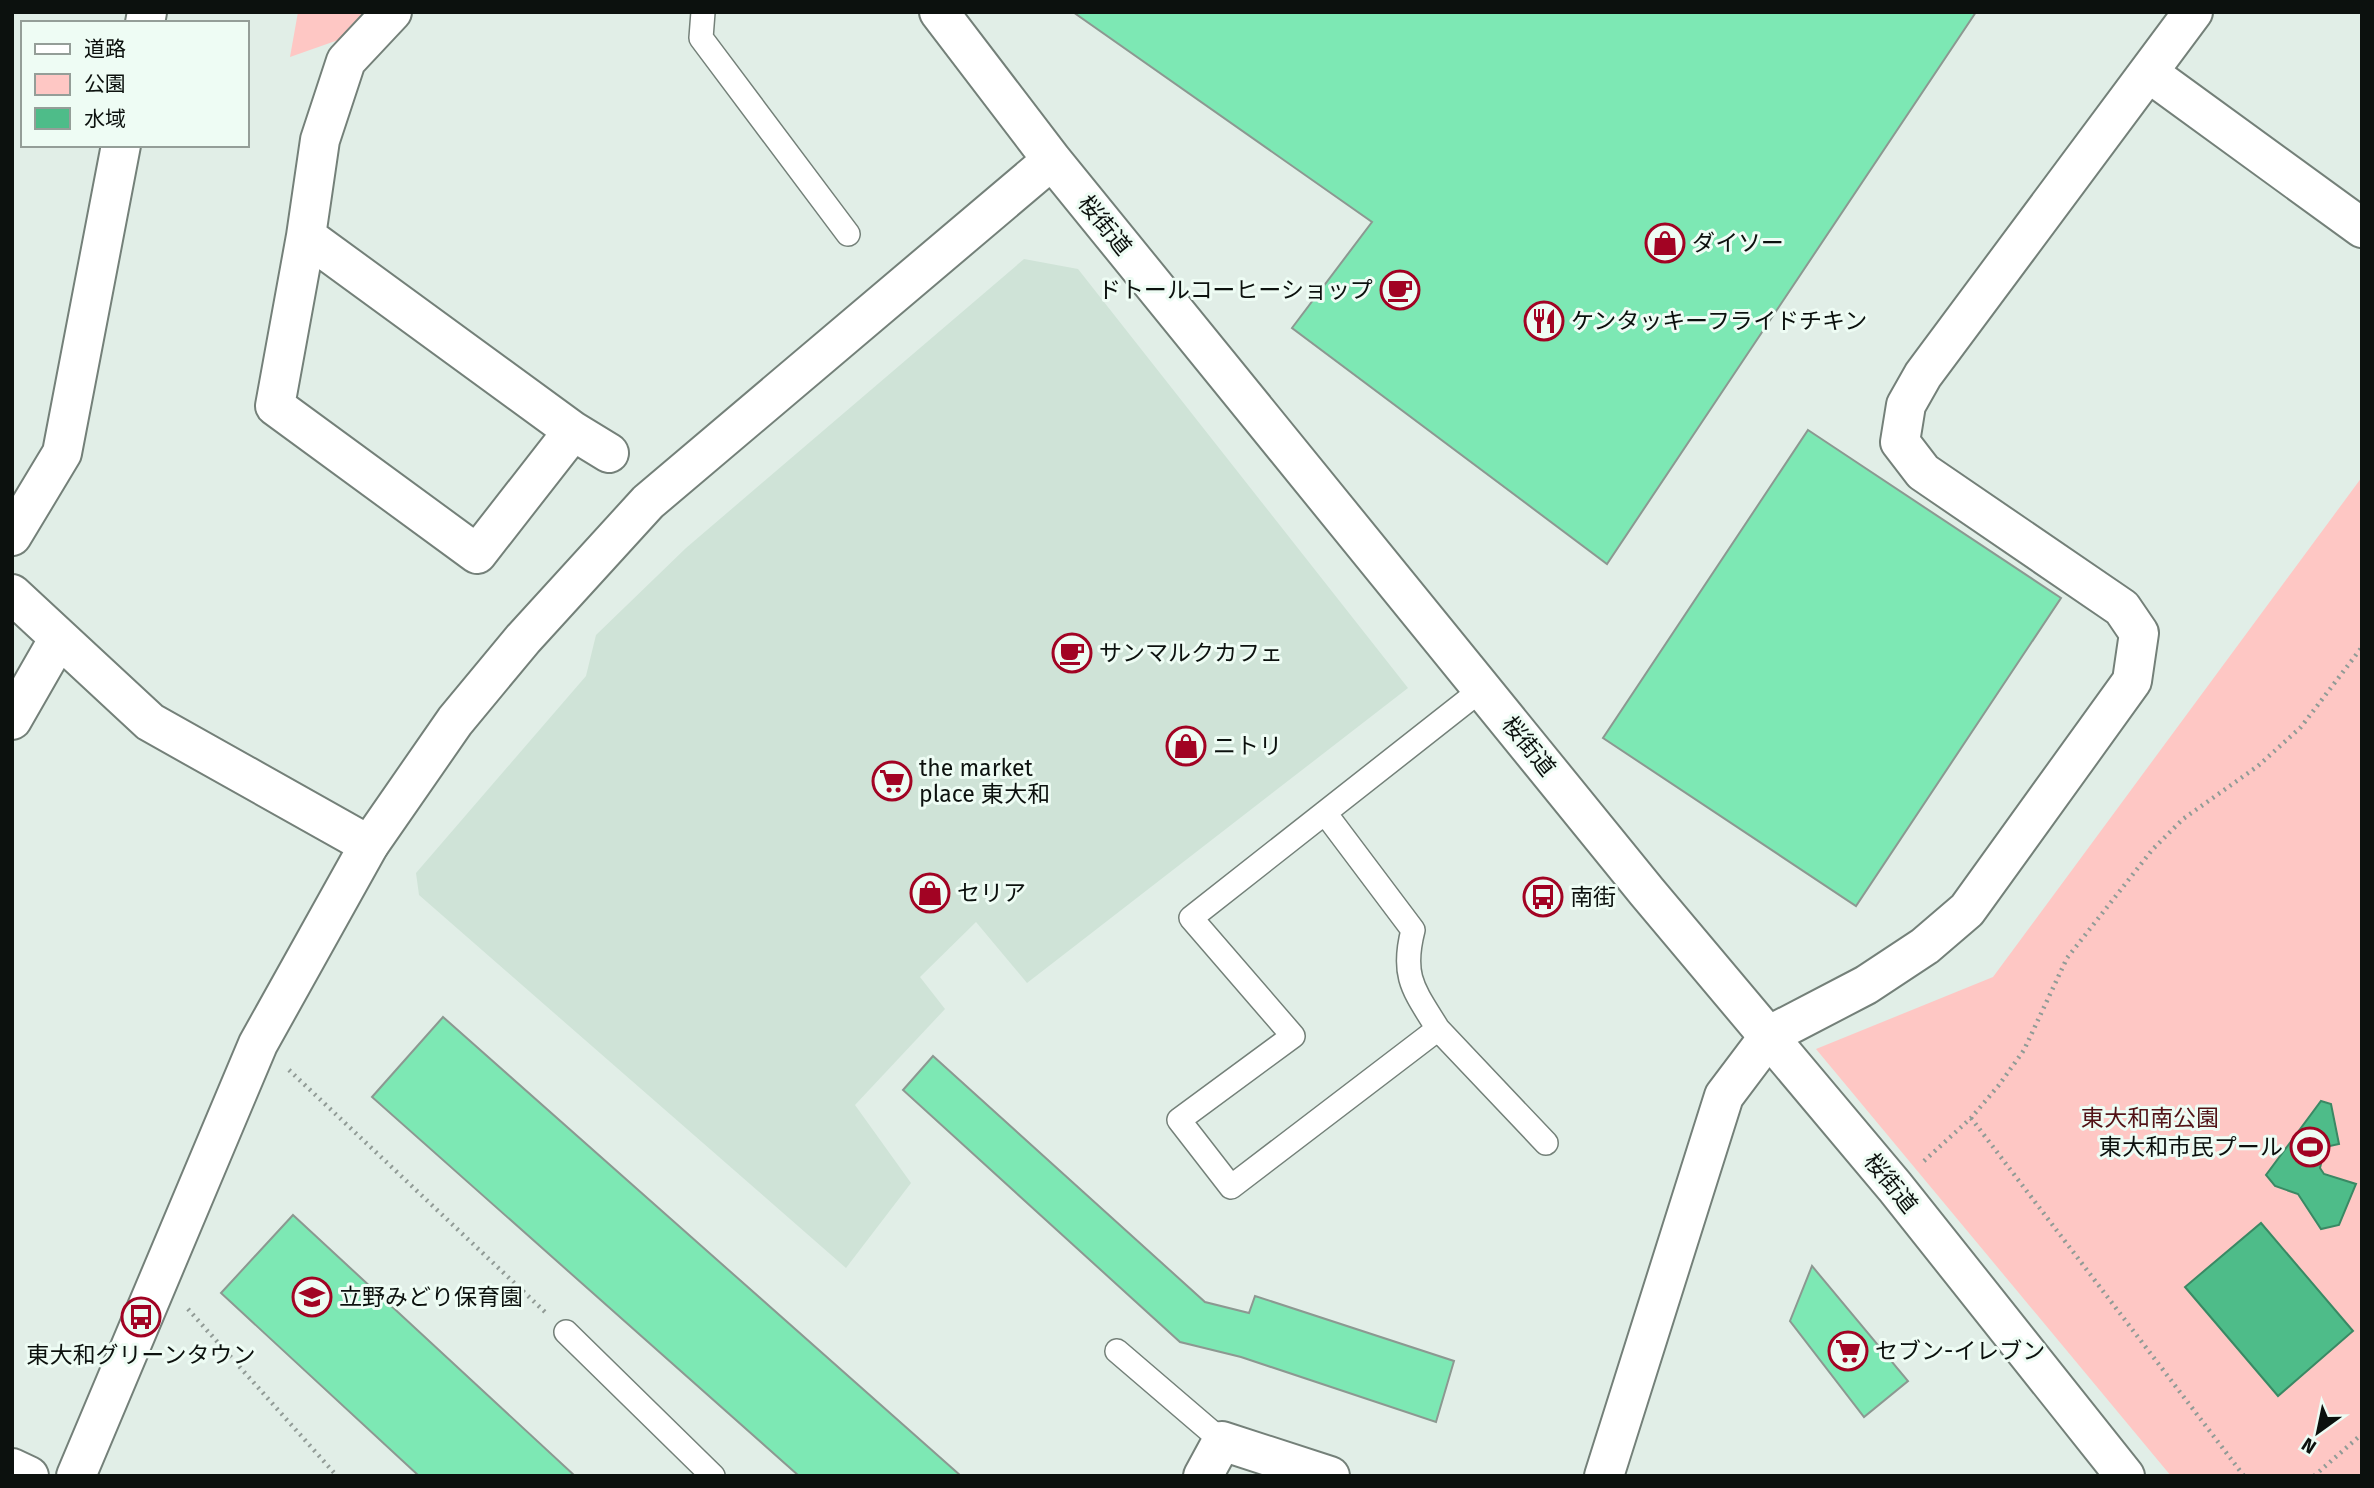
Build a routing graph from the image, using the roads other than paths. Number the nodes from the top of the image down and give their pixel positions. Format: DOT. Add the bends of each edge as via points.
graph roads {
  1 [pos="392,12"];
  2 [pos="703,12"];
  3 [pos="939,12"];
  4 [pos="2193,12"];
  5 [pos="2149,73"];
  6 [pos="121,147"];
  7 [pos="1052,160"];
  8 [pos="2362,228"];
  9 [pos="848,234"];
  10 [pos="306,236"];
  11 [pos="573,431"];
  12 [pos="609,453"];
  13 [pos="12,536"];
  14 [pos="12,594"];
  15 [pos="59,638"];
  16 [pos="1482,689"];
  17 [pos="12,720"];
  18 [pos="1325,813"];
  19 [pos="369,845"];
  20 [pos="1438,1029"];
  21 [pos="1770,1035"];
  22 [pos="1546,1143"];
  23 [pos="566,1332"];
  24 [pos="1118,1351"];
  25 [pos="1222,1441"];
  26 [pos="12,1468"];
  27 [pos="30,1476"];
  28 [pos="76,1476"];
  29 [pos="713,1476"];
  30 [pos="1203,1476"];
  31 [pos="1330,1476"];
  32 [pos="1604,1476"];
  33 [pos="2125,1476"];
  1 -- 10 [label="street" via="346,61 320,140"];
  2 -- 9 [label="lane" via="701,38"];
  3 -- 7 [label="street, 桜街道"];
  4 -- 5 [label="street"];
  5 -- 8 [label="street"];
  5 -- 21 [label="street" via="1923,375 1906,405 1900,442 1923,472 2122,608 2139,634 2132,681 1967,910 1925,946 1866,985"];
  6 -- 13 [label="street" via="62,453"];
  7 -- 16 [label="street, 桜街道"];
  7 -- 19 [label="street" via="648,502 455,721"];
  10 -- 11 [label="street"];
  10 -- 11 [label="street" via="275,406 477,554"];
  11 -- 12 [label="street"];
  14 -- 15 [label="street"];
  15 -- 17 [label="street"];
  15 -- 19 [label="street" via="150,722"];
  16 -- 18 [label="lane"];
  16 -- 21 [label="street, 桜街道"];
  18 -- 20 [label="lane" via="1413,930 1409,982"];
  18 -- 20 [label="lane" via="1191,918 1293,1036 1179,1121 1231,1187"];
  19 -- 28 [label="street" via="258,1044"];
  20 -- 22 [label="lane"];
  21 -- 32 [label="street" via="1724,1096"];
  21 -- 33 [label="street, 桜街道"];
  23 -- 29 [label="lane"];
  24 -- 25 [label="lane"];
  25 -- 30 [label="street"];
  25 -- 31 [label="street"];
  26 -- 27 [label="street"];
}
